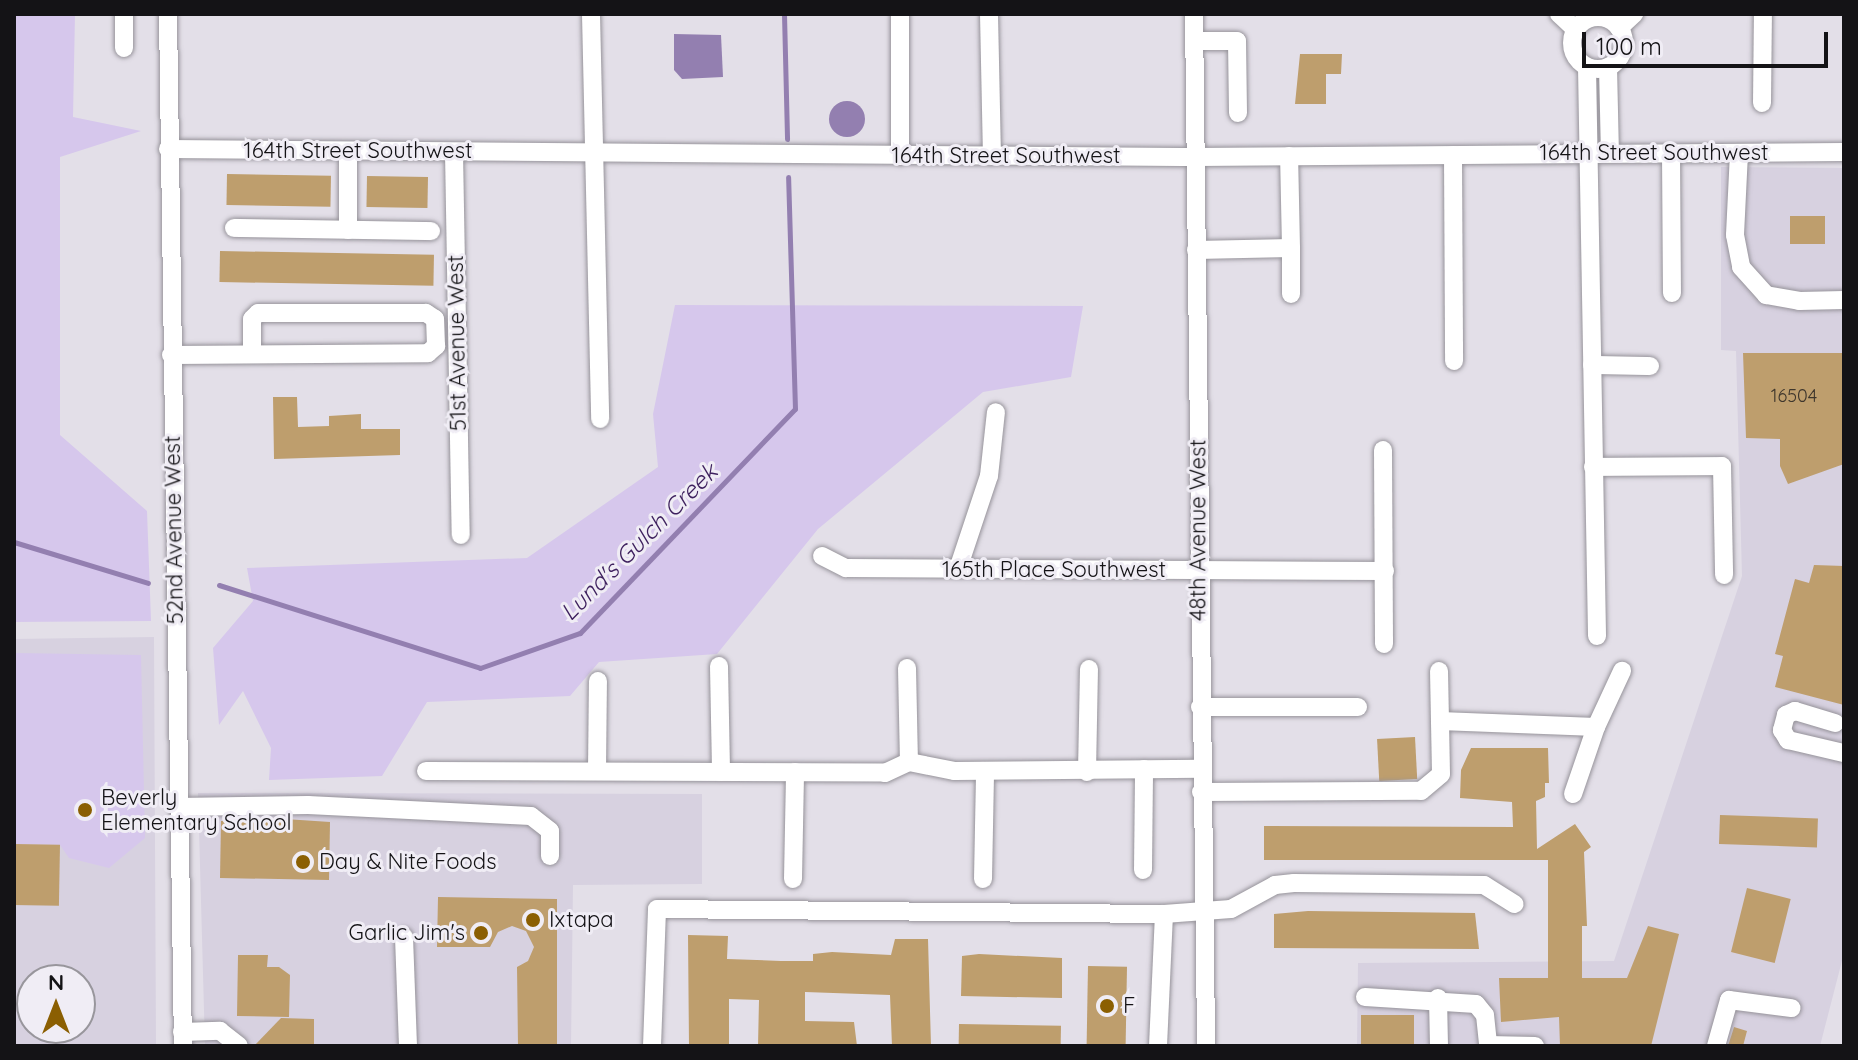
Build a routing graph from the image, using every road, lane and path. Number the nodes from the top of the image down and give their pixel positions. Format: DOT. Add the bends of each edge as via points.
graph roads {
  1 [pos="124,14"];
  2 [pos="168,14"];
  3 [pos="591,14"];
  4 [pos="900,14"];
  5 [pos="989,14"];
  6 [pos="1194,14"];
  7 [pos="1559,14"];
  8 [pos="1634,14"];
  9 [pos="1763,14"];
  10 [pos="1619,28"];
  11 [pos="1576,30"];
  12 [pos="1194,41"];
  13 [pos="124,48"];
  14 [pos="1587,67"];
  15 [pos="1608,67"];
  16 [pos="1762,103"];
  17 [pos="1238,113"];
  18 [pos="168,149"];
  19 [pos="348,152"];
  20 [pos="454,152"];
  21 [pos="1844,152"];
  22 [pos="593,153"];
  23 [pos="1585,153"];
  24 [pos="1610,153"];
  25 [pos="1671,153"];
  26 [pos="1739,153"];
  27 [pos="1453,155"];
  28 [pos="900,156"];
  29 [pos="992,156"];
  30 [pos="1289,156"];
  31 [pos="1196,157"];
  32 [pos="234,228"];
  33 [pos="348,230"];
  34 [pos="431,231"];
  35 [pos="1291,248"];
  36 [pos="1196,250"];
  37 [pos="1672,293"];
  38 [pos="1291,294"];
  39 [pos="1844,300"];
  40 [pos="252,353"];
  41 [pos="171,355"];
  42 [pos="1454,361"];
  43 [pos="1592,365"];
  44 [pos="1650,366"];
  45 [pos="996,412"];
  46 [pos="600,419"];
  47 [pos="1383,450"];
  48 [pos="1593,467"];
  49 [pos="461,535"];
  50 [pos="822,556"];
  51 [pos="958,569"];
  52 [pos="1197,569"];
  53 [pos="1385,571"];
  54 [pos="1724,575"];
  55 [pos="1597,636"];
  56 [pos="1384,644"];
  57 [pos="719,666"];
  58 [pos="907,668"];
  59 [pos="1089,669"];
  60 [pos="1439,671"];
  61 [pos="1622,671"];
  62 [pos="598,681"];
  63 [pos="1200,707"];
  64 [pos="1358,707"];
  65 [pos="1440,721"];
  66 [pos="1835,723"];
  67 [pos="1596,727"];
  68 [pos="1844,753"];
  69 [pos="909,762"];
  70 [pos="1144,769"];
  71 [pos="1201,769"];
  72 [pos="426,771"];
  73 [pos="597,771"];
  74 [pos="985,771"];
  75 [pos="721,772"];
  76 [pos="795,772"];
  77 [pos="1087,772"];
  78 [pos="1201,792"];
  79 [pos="1573,794"];
  80 [pos="178,807"];
  81 [pos="550,856"];
  82 [pos="1143,870"];
  83 [pos="793,879"];
  84 [pos="983,879"];
  85 [pos="1514,904"];
  86 [pos="1204,911"];
  87 [pos="1164,914"];
  88 [pos="404,937"];
  89 [pos="1365,997"];
  90 [pos="1438,998"];
  91 [pos="1791,1008"];
  92 [pos="182,1039"];
  93 [pos="1488,1045"];
  94 [pos="239,1046"];
  95 [pos="408,1046"];
  96 [pos="652,1046"];
  97 [pos="1158,1046"];
  98 [pos="1206,1046"];
  99 [pos="1439,1046"];
  100 [pos="1535,1046"];
  101 [pos="1716,1046"];
  1 -- 13 [label="street"];
  2 -- 18 [label="street, 52nd Avenue West"];
  3 -- 22 [label="street"];
  4 -- 28 [label="street"];
  5 -- 29 [label="street"];
  6 -- 12 [label="street, 48th Avenue West"];
  7 -- 11 [label="street"];
  8 -- 10 [label="street"];
  9 -- 16 [label="street"];
  10 -- 11 [label="street" via="1597,17"];
  10 -- 15 [label="street" via="1623,50"];
  11 -- 14 [label="street" via="1572,47"];
  12 -- 17 [label="street" via="1237,41"];
  12 -- 31 [label="street, 48th Avenue West"];
  14 -- 15 [label="street"];
  14 -- 23 [label="street"];
  15 -- 24 [label="street"];
  18 -- 19 [label="street, 164th Street Southwest"];
  18 -- 41 [label="street, 52nd Avenue West"];
  19 -- 20 [label="street, 164th Street Southwest"];
  19 -- 33 [label="street"];
  20 -- 22 [label="street, 164th Street Southwest"];
  20 -- 49 [label="street, 51st Avenue West"];
  21 -- 26 [label="street, 164th Street Southwest"];
  22 -- 28 [label="street, 164th Street Southwest"];
  22 -- 46 [label="street"];
  23 -- 24 [label="street, 164th Street Southwest"];
  23 -- 27 [label="street, 164th Street Southwest"];
  23 -- 43 [label="street"];
  24 -- 25 [label="street, 164th Street Southwest"];
  25 -- 26 [label="street, 164th Street Southwest"];
  25 -- 37 [label="street"];
  26 -- 39 [label="street" via="1735,235 1741,267 1766,295"];
  27 -- 30 [label="street, 164th Street Southwest"];
  27 -- 42 [label="street"];
  28 -- 29 [label="street, 164th Street Southwest"];
  29 -- 31 [label="street, 164th Street Southwest"];
  30 -- 31 [label="street, 164th Street Southwest"];
  30 -- 35 [label="street"];
  31 -- 36 [label="street, 48th Avenue West"];
  32 -- 33 [label="street"];
  33 -- 34 [label="street"];
  35 -- 36 [label="street"];
  35 -- 38 [label="street"];
  36 -- 52 [label="street, 48th Avenue West"];
  40 -- 40 [label="street" via="428,353 436,346 435,319 426,313 258,313 252,319"];
  40 -- 41 [label="street"];
  41 -- 80 [label="street, 52nd Avenue West"];
  43 -- 44 [label="street"];
  43 -- 48 [label="street"];
  45 -- 51 [label="street" via="989,476"];
  47 -- 53 [label="street"];
  48 -- 54 [label="street" via="1722,466"];
  48 -- 55 [label="street"];
  50 -- 51 [label="street, 165th Place Southwest" via="846,568"];
  51 -- 52 [label="street, 165th Place Southwest"];
  52 -- 53 [label="street, 165th Place Southwest"];
  52 -- 63 [label="street, 48th Avenue West"];
  53 -- 56 [label="street"];
  57 -- 75 [label="street"];
  58 -- 69 [label="street"];
  59 -- 77 [label="street"];
  60 -- 65 [label="street"];
  61 -- 67 [label="street"];
  62 -- 73 [label="street"];
  63 -- 64 [label="street"];
  63 -- 71 [label="street, 48th Avenue West"];
  65 -- 67 [label="street"];
  65 -- 78 [label="street" via="1441,774 1421,791"];
  66 -- 68 [label="street" via="1795,711 1786,715 1782,730 1788,740"];
  67 -- 79 [label="street"];
  69 -- 74 [label="street"];
  69 -- 76 [label="street" via="885,773"];
  70 -- 71 [label="street"];
  70 -- 77 [label="street"];
  70 -- 82 [label="street"];
  71 -- 78 [label="street, 48th Avenue West"];
  72 -- 73 [label="street"];
  73 -- 75 [label="street"];
  74 -- 77 [label="street"];
  74 -- 84 [label="street"];
  75 -- 76 [label="street"];
  76 -- 83 [label="street"];
  78 -- 86 [label="street, 48th Avenue West"];
  80 -- 81 [label="street" via="308,805 531,816 550,831"];
  80 -- 92 [label="street, 52nd Avenue West"];
  85 -- 86 [label="street" via="1484,885 1294,883 1275,885 1231,909"];
  86 -- 87 [label="street"];
  86 -- 98 [label="street, 48th Avenue West"];
  87 -- 96 [label="street" via="657,909"];
  87 -- 97 [label="street"];
  88 -- 95 [label="street"];
  89 -- 90 [label="street"];
  90 -- 93 [label="street" via="1476,1004 1485,1015"];
  90 -- 99 [label="street"];
  91 -- 101 [label="street" via="1729,1000"];
  92 -- 94 [label="street" via="220,1031"];
  93 -- 100 [label="street"];
}
